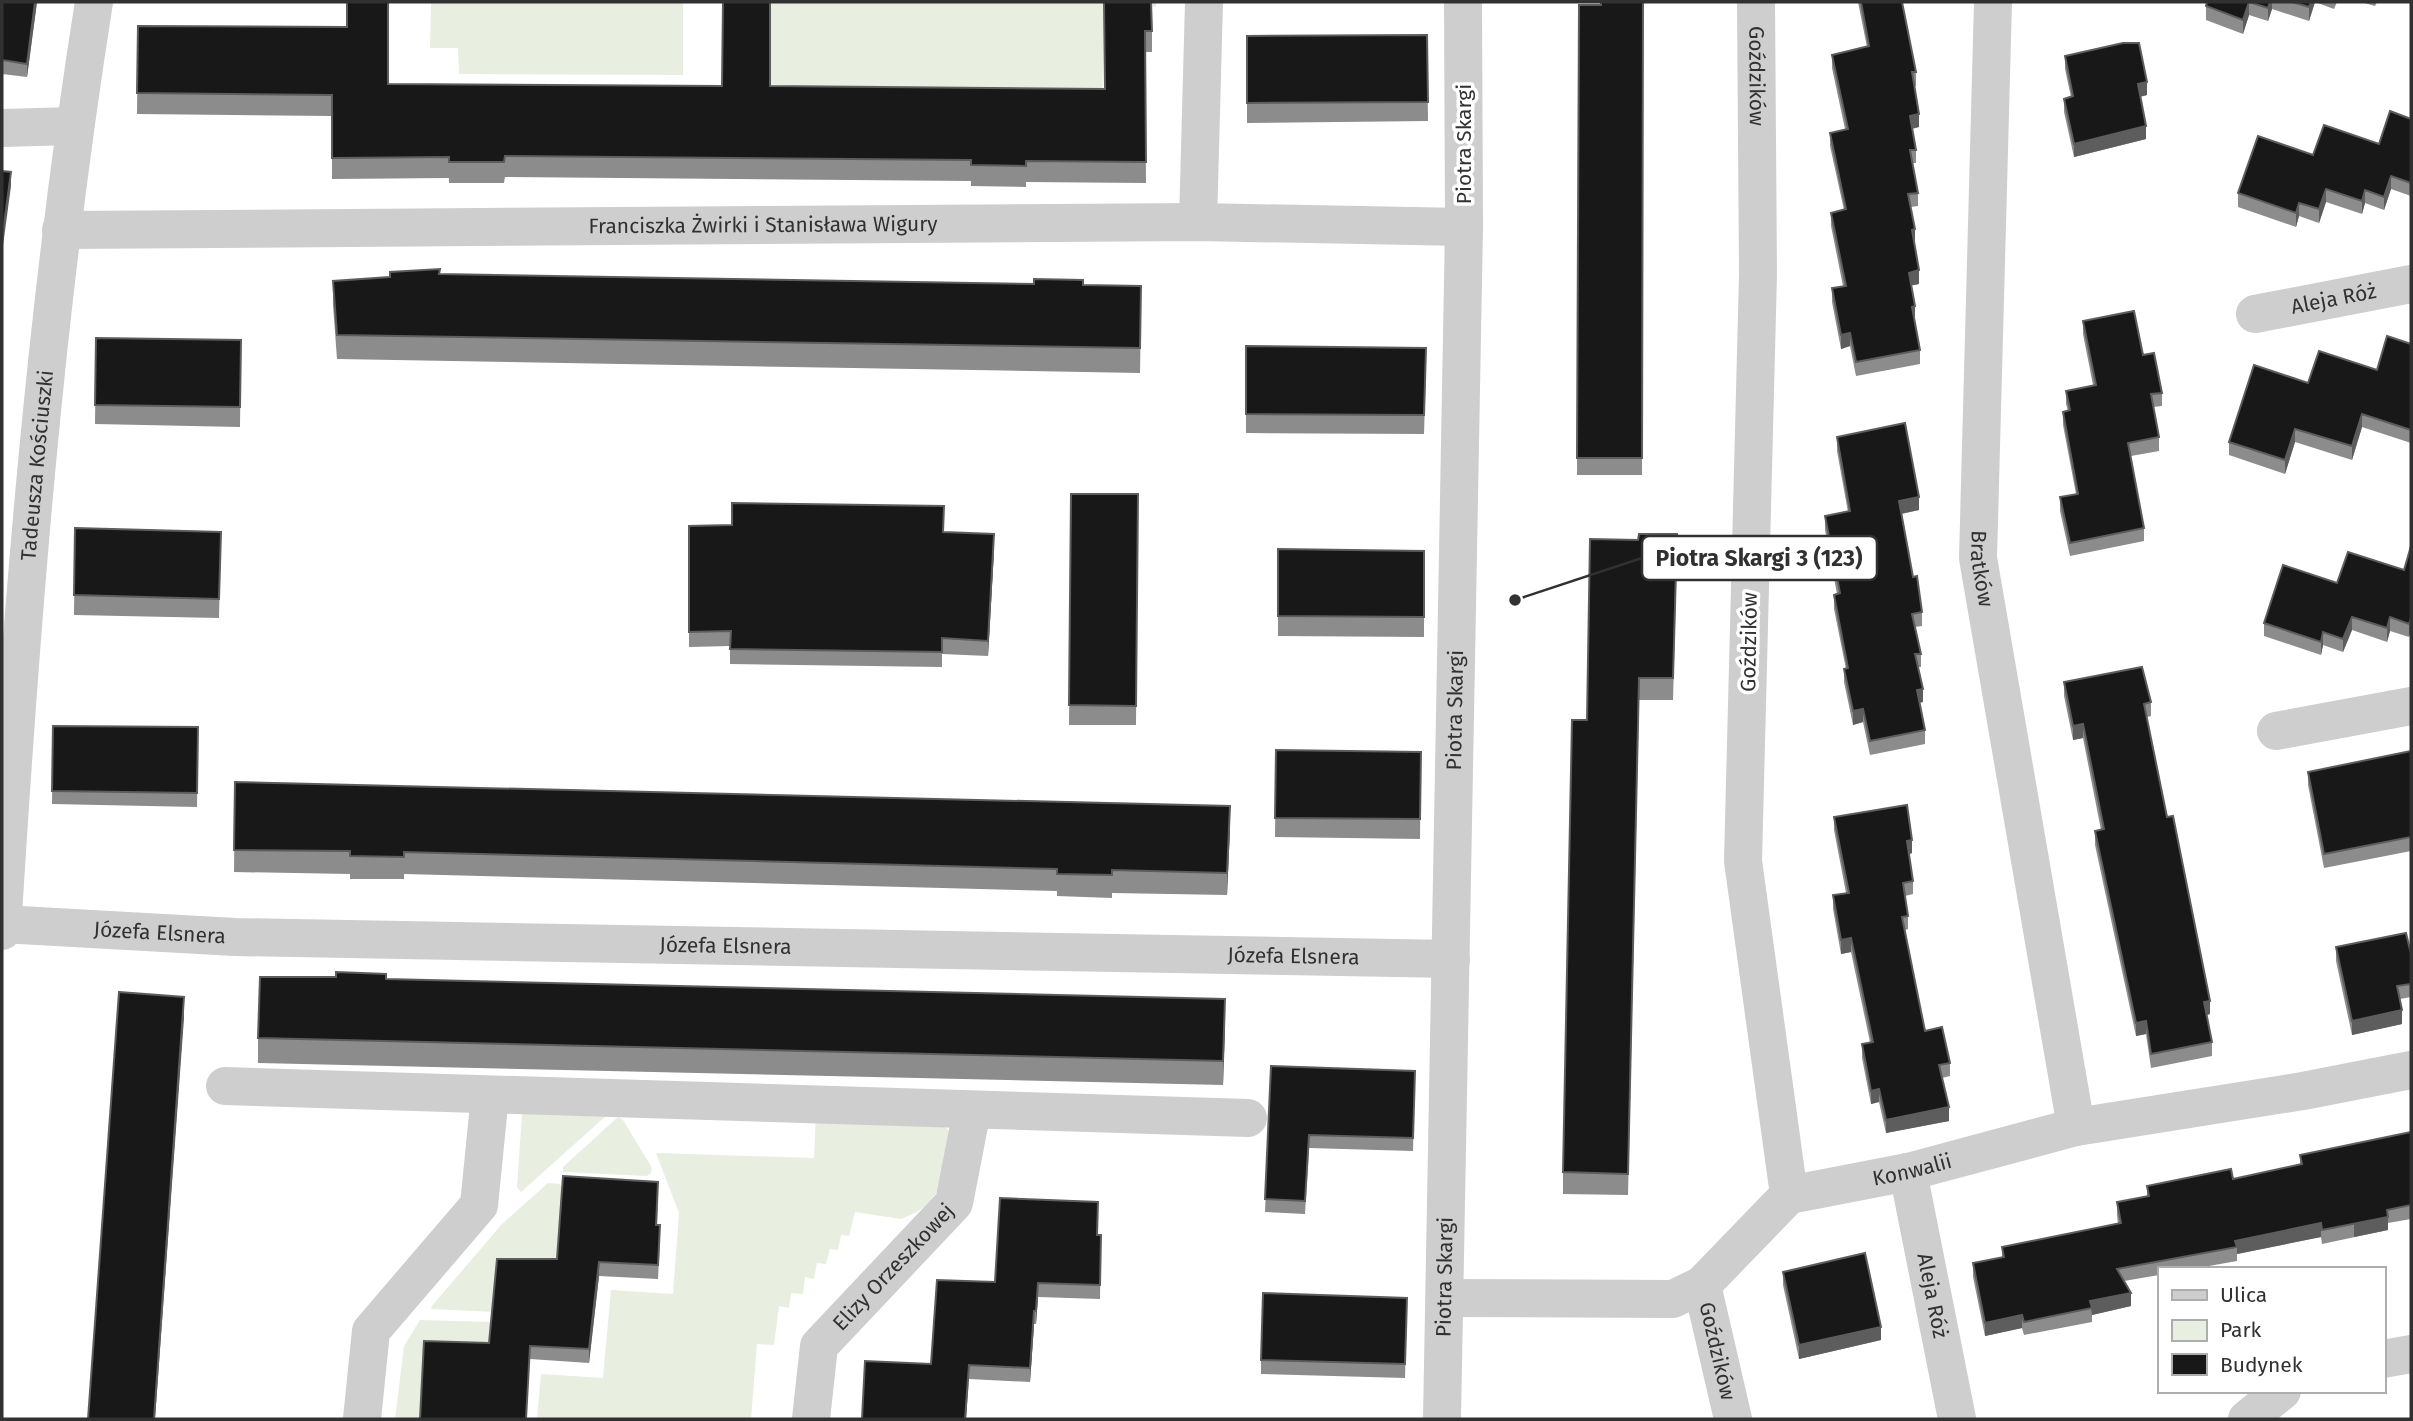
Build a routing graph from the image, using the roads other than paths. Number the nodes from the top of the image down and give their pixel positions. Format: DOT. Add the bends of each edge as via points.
graph roads {
  1 [pos="94,2"];
  2 [pos="1204,2"];
  3 [pos="1463,2"];
  4 [pos="1756,2"];
  5 [pos="1993,2"];
  6 [pos="74,126"];
  7 [pos="2,128"];
  8 [pos="1198,222"];
  9 [pos="1464,227"];
  10 [pos="61,230"];
  11 [pos="2411,284"];
  12 [pos="2256,314"];
  13 [pos="11,641"];
  14 [pos="2411,706"];
  15 [pos="2276,731"];
  16 [pos="2,924"];
  17 [pos="2,931"];
  18 [pos="1451,959"];
  19 [pos="2411,1070"];
  20 [pos="225,1086"];
  21 [pos="490,1095"];
  22 [pos="972,1110"];
  23 [pos="1248,1118"];
  24 [pos="2076,1126"];
  25 [pos="1908,1172"];
  26 [pos="1789,1195"];
  27 [pos="1702,1285"];
  28 [pos="1445,1298"];
  29 [pos="2411,1354"];
  30 [pos="2385,1359"];
  31 [pos="2280,1393"];
  32 [pos="362,1419"];
  33 [pos="811,1419"];
  34 [pos="1442,1419"];
  35 [pos="1733,1419"];
  36 [pos="1957,1419"];
  37 [pos="2247,1419"];
  1 -- 6 [label="street, Tadeusza Kościuszki"];
  2 -- 8 [label="street"];
  3 -- 9 [label="street, Piotra Skargi"];
  4 -- 26 [label="street, Goździków" via="1758,274 1743,861"];
  5 -- 24 [label="street, Bratków" via="1978,558"];
  6 -- 7 [label="street"];
  6 -- 10 [label="street, Tadeusza Kościuszki"];
  8 -- 9 [label="street, Franciszka Żwirki i Stanisława Wigury"];
  8 -- 10 [label="street, Franciszka Żwirki i Stanisława Wigury"];
  9 -- 18 [label="street, Piotra Skargi"];
  10 -- 13 [label="street, Tadeusza Kościuszki"];
  11 -- 12 [label="street, Aleja Róż"];
  13 -- 16 [label="street, Tadeusza Kościuszki"];
  14 -- 15 [label="street"];
  16 -- 17 [label="street, Tadeusza Kościuszki"];
  16 -- 18 [label="street, Józefa Elsnera" via="249,937"];
  18 -- 28 [label="street, Piotra Skargi"];
  19 -- 24 [label="street, Konwalii"];
  20 -- 21 [label="street"];
  21 -- 22 [label="street"];
  21 -- 32 [label="street" via="480,1205 371,1331"];
  22 -- 23 [label="street"];
  22 -- 33 [label="street, Elizy Orzeszkowej" via="954,1203 819,1346"];
  24 -- 25 [label="street, Konwalii"];
  25 -- 26 [label="street, Konwalii"];
  25 -- 36 [label="street, Aleja Róż"];
  26 -- 27 [label="street"];
  27 -- 28 [label="street" via="1673,1299"];
  27 -- 35 [label="street, Goździków"];
  28 -- 34 [label="street, Piotra Skargi"];
  29 -- 30 [label="street"];
  31 -- 37 [label="street"];
}
